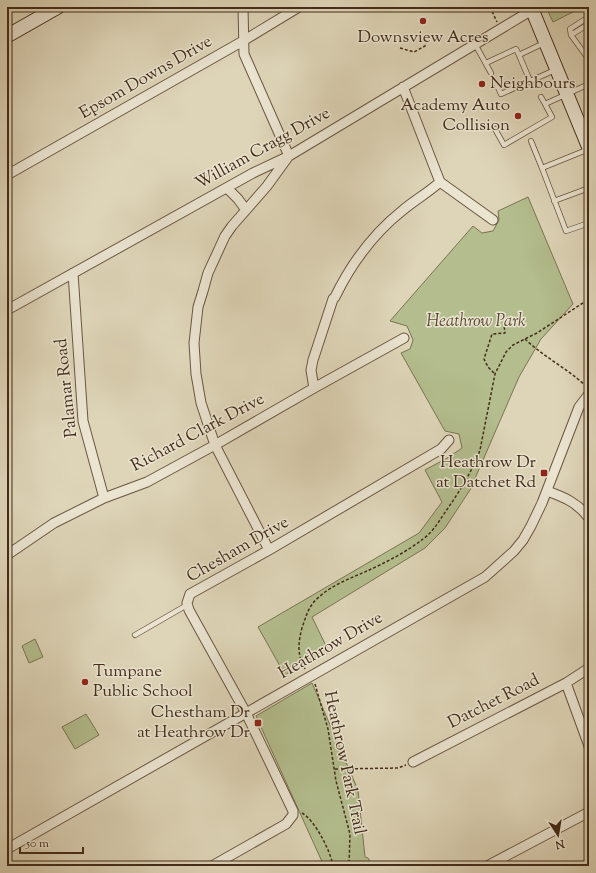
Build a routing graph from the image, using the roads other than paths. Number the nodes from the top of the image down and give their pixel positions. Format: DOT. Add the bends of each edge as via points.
graph roads {
  1 [pos="58,7"];
  2 [pos="243,7"];
  3 [pos="299,7"];
  4 [pos="531,8"];
  5 [pos="589,20"];
  6 [pos="589,26"];
  7 [pos="7,36"];
  8 [pos="571,36"];
  9 [pos="243,41"];
  10 [pos="546,43"];
  11 [pos="475,44"];
  12 [pos="519,55"];
  13 [pos="587,57"];
  14 [pos="486,63"];
  15 [pos="557,69"];
  16 [pos="491,73"];
  17 [pos="530,81"];
  18 [pos="496,83"];
  19 [pos="589,84"];
  20 [pos="403,87"];
  21 [pos="567,93"];
  22 [pos="542,96"];
  23 [pos="545,104"];
  24 [pos="494,129"];
  25 [pos="531,141"];
  26 [pos="589,149"];
  27 [pos="289,156"];
  28 [pos="542,168"];
  29 [pos="7,175"];
  30 [pos="440,182"];
  31 [pos="227,188"];
  32 [pos="589,188"];
  33 [pos="554,201"];
  34 [pos="246,210"];
  35 [pos="493,220"];
  36 [pos="589,223"];
  37 [pos="73,273"];
  38 [pos="7,310"];
  39 [pos="404,338"];
  40 [pos="314,388"];
  41 [pos="589,394"];
  42 [pos="449,440"];
  43 [pos="215,445"];
  44 [pos="547,491"];
  45 [pos="104,498"];
  46 [pos="589,518"];
  47 [pos="269,550"];
  48 [pos="7,555"];
  49 [pos="188,605"];
  50 [pos="135,635"];
  51 [pos="589,668"];
  52 [pos="566,683"];
  53 [pos="246,713"];
  54 [pos="589,746"];
  55 [pos="413,762"];
  56 [pos="589,812"];
  57 [pos="7,849"];
  58 [pos="212,866"];
  59 [pos="487,866"];
  1 -- 7 [label="main road"];
  2 -- 9 [label="street"];
  3 -- 9 [label="street, Epsom Downs Drive"];
  4 -- 10 [label="main road"];
  4 -- 11 [label="street, William Cragg Drive"];
  5 -- 8 [label="lane" via="587,18 570,29"];
  6 -- 8 [label="lane" via="587,24"];
  8 -- 13 [label="lane"];
  9 -- 27 [label="street" via="244,54"];
  9 -- 29 [label="street, Epsom Downs Drive"];
  10 -- 12 [label="lane"];
  10 -- 15 [label="main road"];
  11 -- 14 [label="lane"];
  11 -- 20 [label="street, William Cragg Drive"];
  12 -- 14 [label="lane" via="516,49"];
  12 -- 17 [label="lane" via="522,68"];
  14 -- 16 [label="lane"];
  15 -- 17 [label="lane"];
  15 -- 21 [label="main road"];
  17 -- 18 [label="lane" via="501,94"];
  19 -- 21 [label="lane"];
  20 -- 27 [label="street, William Cragg Drive"];
  20 -- 30 [label="street"];
  21 -- 23 [label="lane"];
  21 -- 26 [label="main road"];
  22 -- 23 [label="lane"];
  23 -- 24 [label="lane" via="552,117 504,145"];
  25 -- 28 [label="lane"];
  26 -- 28 [label="lane"];
  27 -- 31 [label="street, William Cragg Drive"];
  27 -- 34 [label="street"];
  28 -- 33 [label="lane"];
  30 -- 35 [label="street"];
  30 -- 40 [label="street" via="403,210 380,232 350,270 333,299 317,346 311,370"];
  31 -- 34 [label="street"];
  31 -- 37 [label="street, William Cragg Drive"];
  32 -- 33 [label="lane"];
  33 -- 36 [label="lane" via="566,231"];
  34 -- 43 [label="street" via="224,236 208,273 198,307 194,343 196,374"];
  37 -- 38 [label="street, William Cragg Drive"];
  37 -- 45 [label="street, Palamar Road" via="83,421"];
  39 -- 40 [label="street, Richard Clark Drive"];
  40 -- 43 [label="street, Richard Clark Drive"];
  41 -- 44 [label="street, Heathrow Drive" via="579,407"];
  42 -- 47 [label="street, Chesham Drive" via="441,449"];
  43 -- 45 [label="street, Richard Clark Drive" via="147,482"];
  43 -- 47 [label="street"];
  44 -- 46 [label="street" via="576,504"];
  44 -- 53 [label="street, Heathrow Drive" via="523,540 485,577"];
  45 -- 48 [label="street, Richard Clark Drive" via="54,523"];
  47 -- 49 [label="street, Chesham Drive" via="195,590 190,594"];
  49 -- 50 [label="lane"];
  49 -- 53 [label="street, Chesham Drive"];
  51 -- 52 [label="street, Datchet Road"];
  52 -- 54 [label="street"];
  52 -- 55 [label="street, Datchet Road"];
  53 -- 57 [label="street, Heathrow Drive"];
  53 -- 58 [label="street, Chesham Drive" via="293,813 286,824"];
  56 -- 59 [label="street"];
}
